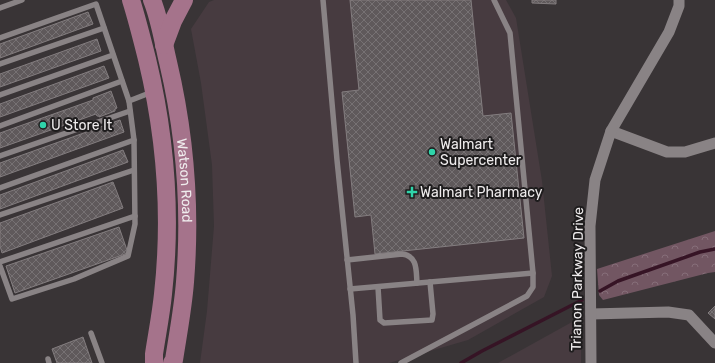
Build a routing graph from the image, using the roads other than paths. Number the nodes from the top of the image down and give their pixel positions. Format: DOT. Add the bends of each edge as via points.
graph roads {
  1 [pos="22,0"];
  2 [pos="184,0"];
  3 [pos="323,0"];
  4 [pos="494,0"];
  5 [pos="679,0"];
  6 [pos="145,4"];
  7 [pos="0,8"];
  8 [pos="104,28"];
  9 [pos="0,38"];
  10 [pos="164,45"];
  11 [pos="113,55"];
  12 [pos="0,64"];
  13 [pos="122,82"];
  14 [pos="154,91"];
  15 [pos="0,95"];
  16 [pos="129,101"];
  17 [pos="130,111"];
  18 [pos="0,126"];
  19 [pos="611,131"];
  20 [pos="134,140"];
  21 [pos="715,143"];
  22 [pos="0,156"];
  23 [pos="134,170"];
  24 [pos="0,188"];
  25 [pos="0,215"];
  26 [pos="135,216"];
  27 [pos="347,260"];
  28 [pos="0,262"];
  29 [pos="0,266"];
  30 [pos="533,273"];
  31 [pos="430,282"];
  32 [pos="417,284"];
  33 [pos="378,287"];
  34 [pos="350,289"];
  35 [pos="591,314"];
  36 [pos="90,333"];
  37 [pos="715,343"];
  38 [pos="102,363"];
  39 [pos="154,363"];
  40 [pos="172,363"];
  41 [pos="356,363"];
  42 [pos="401,363"];
  43 [pos="591,363"];
  1 -- 7 [label="lane"];
  2 -- 10 [label="main road"];
  3 -- 27 [label="lane"];
  4 -- 30 [label="lane" via="510,32"];
  5 -- 19 [label="street, Trianon Parkway Drive" via="669,32"];
  6 -- 10 [label="main road, Watson Road"];
  6 -- 14 [label="main road, Watson Road"];
  8 -- 9 [label="lane" via="96,4"];
  8 -- 11 [label="lane"];
  8 -- 12 [label="lane"];
  10 -- 40 [label="main road, Watson Road" via="180,119 187,199 185,283"];
  11 -- 13 [label="lane"];
  11 -- 15 [label="lane"];
  13 -- 16 [label="lane"];
  13 -- 18 [label="lane"];
  14 -- 16 [label="lane"];
  14 -- 39 [label="main road, Watson Road" via="163,149 167,210 163,295"];
  16 -- 17 [label="lane"];
  17 -- 20 [label="lane"];
  17 -- 22 [label="lane"];
  19 -- 21 [label="street" via="667,152 685,152"];
  19 -- 35 [label="street, Trianon Parkway Drive" via="594,188 590,226"];
  20 -- 23 [label="lane"];
  20 -- 24 [label="lane"];
  23 -- 25 [label="lane"];
  23 -- 26 [label="lane"];
  26 -- 28 [label="lane"];
  26 -- 29 [label="lane" via="128,256 74,279 12,299"];
  27 -- 32 [label="lane" via="408,255 416,265"];
  27 -- 34 [label="lane"];
  30 -- 31 [label="lane"];
  30 -- 42 [label="lane" via="533,287 527,296"];
  31 -- 32 [label="lane"];
  31 -- 33 [label="lane" via="432,320 384,323 380,320"];
  32 -- 33 [label="lane"];
  33 -- 34 [label="lane"];
  34 -- 41 [label="lane"];
  35 -- 37 [label="street" via="668,312 689,315"];
  35 -- 43 [label="street, Trianon Parkway Drive"];
  36 -- 38 [label="lane"];
}
